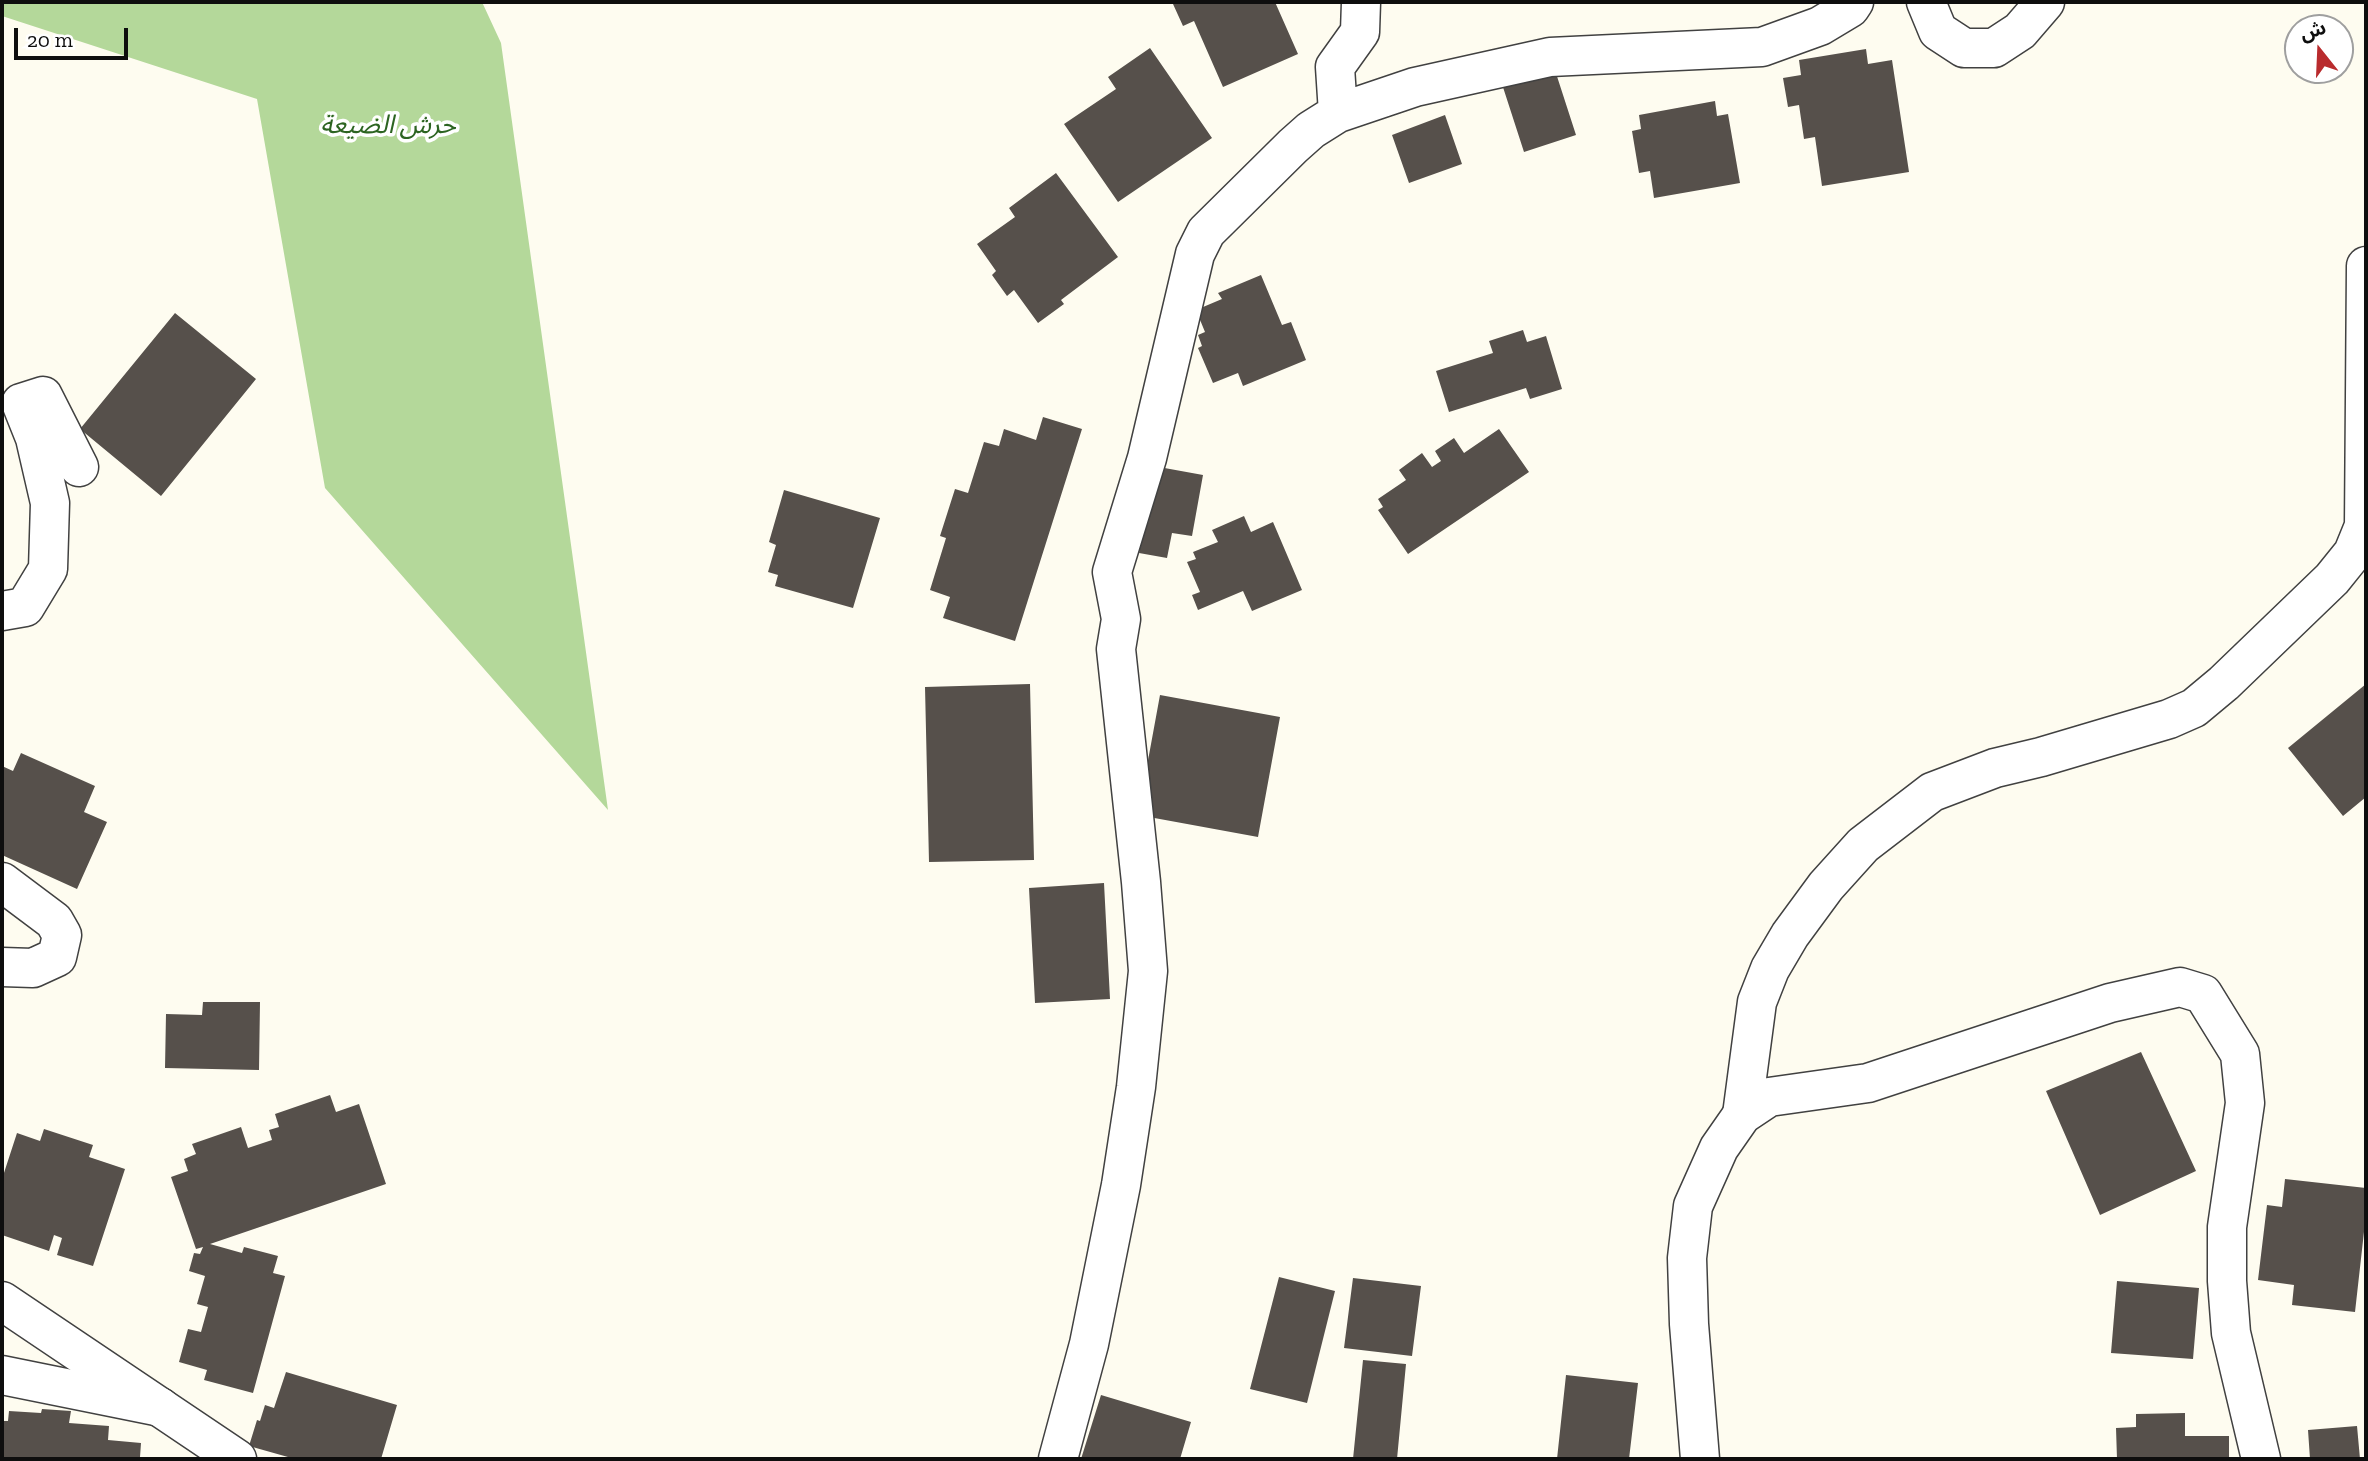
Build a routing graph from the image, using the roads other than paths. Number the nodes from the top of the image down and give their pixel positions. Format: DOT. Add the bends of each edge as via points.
graph roads {
  1 [pos="1361,2"];
  2 [pos="1854,2"];
  3 [pos="1926,2"];
  4 [pos="2045,2"];
  5 [pos="1338,113"];
  6 [pos="2366,266"];
  7 [pos="79,467"];
  8 [pos="2,611"];
  9 [pos="2,882"];
  10 [pos="2,967"];
  11 [pos="1742,1115"];
  12 [pos="2,1301"];
  13 [pos="2,1374"];
  14 [pos="160,1407"];
  15 [pos="236,1459"];
  16 [pos="1058,1459"];
  17 [pos="1700,1459"];
  18 [pos="2261,1459"];
  1 -- 5 [label="street" via="1360,32 1335,67"];
  2 -- 5 [label="street" via="1820,26 1762,47 1550,57 1415,87"];
  3 -- 4 [label="street" via="1938,31 1964,47 1994,48 2020,31"];
  5 -- 16 [label="street" via="1293,146 1206,232 1195,254 1147,458 1112,572 1121,620 1116,649 1148,971 1121,1185 1089,1344"];
  6 -- 11 [label="street" via="2364,526 2353,553 2322,589 2194,708 1995,768 1932,792 1863,845 1826,886 1770,969 1757,1002"];
  7 -- 8 [label="street" via="43,396 21,403 36,438 50,503 48,569 25,607"];
  9 -- 10 [label="street" via="54,921 62,935 57,957 33,968"];
  11 -- 17 [label="street" via="1719,1148 1693,1206 1687,1258"];
  11 -- 18 [label="street" via="1769,1097 1868,1083 2110,1003 2180,987 2203,994 2240,1054 2245,1103 2227,1227 2227,1281 2231,1334"];
  12 -- 14 [label="street"];
  13 -- 14 [label="street"];
  14 -- 15 [label="street"];
}
